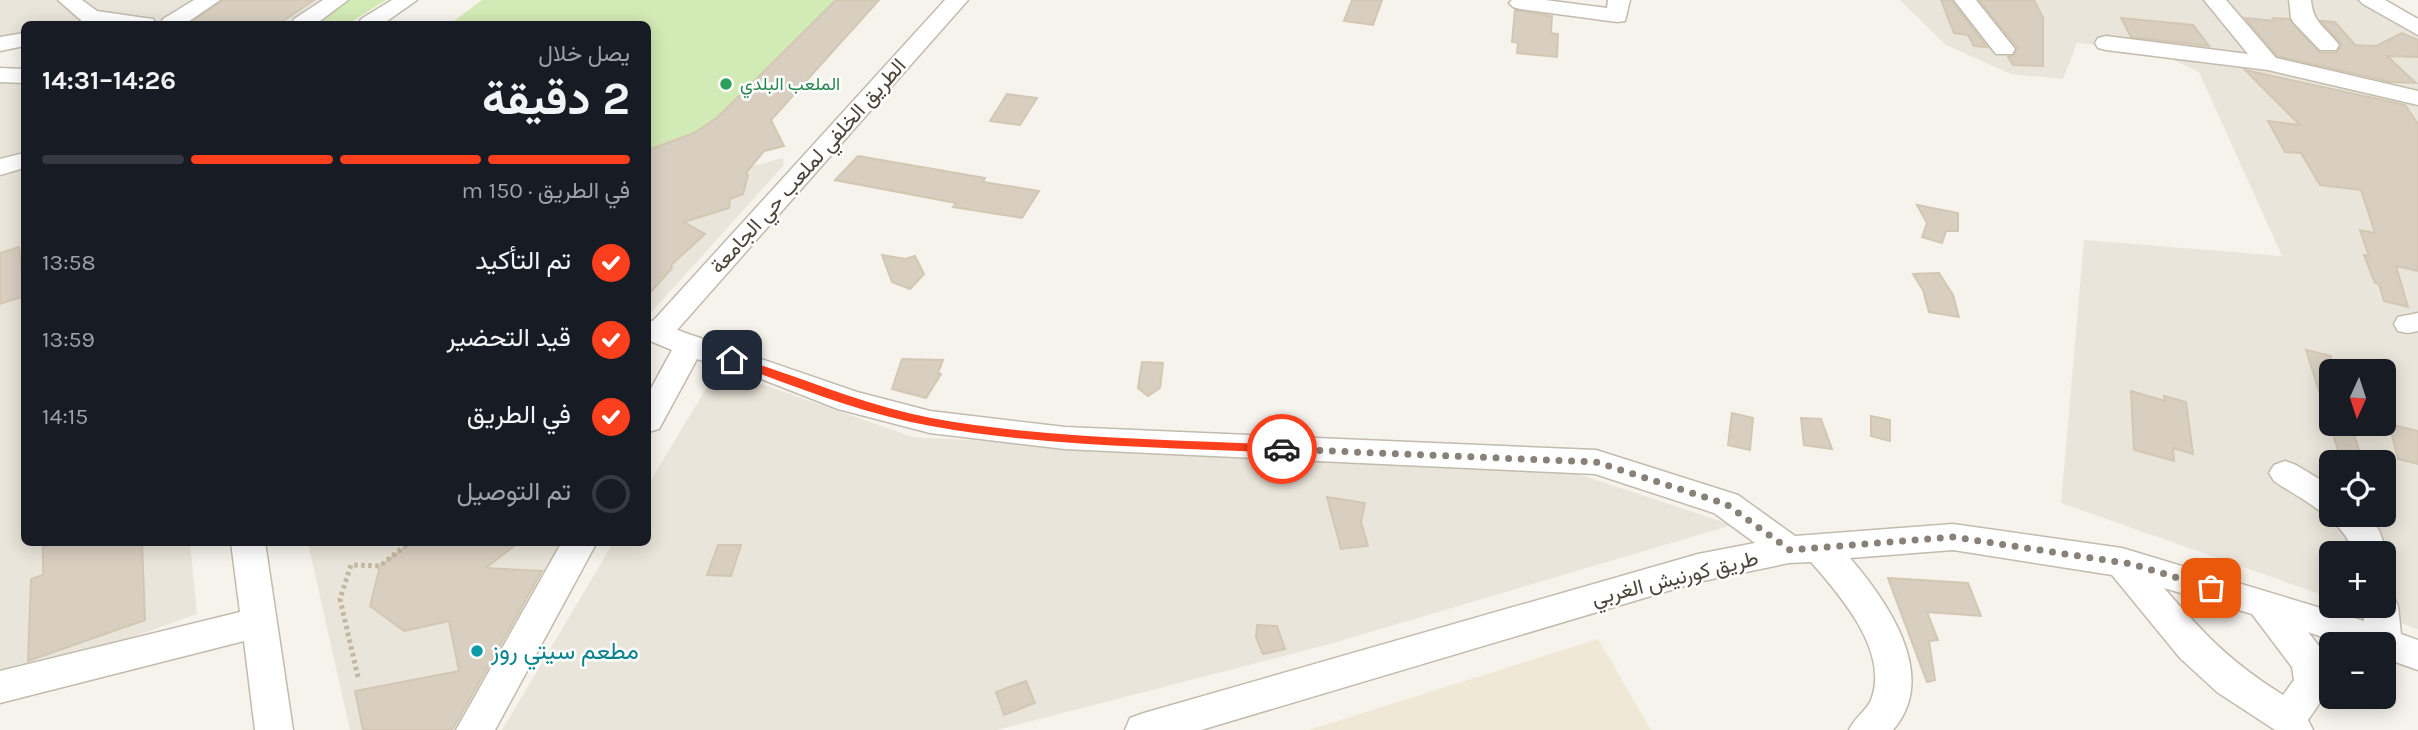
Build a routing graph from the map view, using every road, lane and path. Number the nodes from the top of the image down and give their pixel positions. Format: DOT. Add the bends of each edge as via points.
graph roads {
  1 [pos="69,0"];
  2 [pos="337,0"];
  3 [pos="406,0"];
  4 [pos="957,0"];
  5 [pos="1619,0"];
  6 [pos="1965,0"];
  7 [pos="2215,0"];
  8 [pos="2300,0"];
  9 [pos="2370,0"];
  10 [pos="204,1"];
  11 [pos="1520,3"];
  12 [pos="122,21"];
  13 [pos="175,21"];
  14 [pos="306,21"];
  15 [pos="374,21"];
  16 [pos="2413,23"];
  17 [pos="21,40"];
  18 [pos="2106,43"];
  19 [pos="0,44"];
  20 [pos="2328,45"];
  21 [pos="2004,49"];
  22 [pos="2268,63"];
  23 [pos="0,75"];
  24 [pos="21,76"];
  25 [pos="2418,97"];
  26 [pos="21,161"];
  27 [pos="0,167"];
  28 [pos="653,330"];
  29 [pos="689,346"];
  30 [pos="651,416"];
  31 [pos="2285,473"];
  32 [pos="2319,494"];
  33 [pos="2356,527"];
  34 [pos="2367,541"];
  35 [pos="249,546"];
  36 [pos="405,546"];
  37 [pos="578,546"];
  38 [pos="1804,549"];
  39 [pos="2122,562"];
  40 [pos="2264,604"];
  41 [pos="261,622"];
  42 [pos="2350,632"];
  43 [pos="2396,647"];
  44 [pos="2418,655"];
  45 [pos="358,677"];
  46 [pos="0,687"];
  47 [pos="2291,724"];
  48 [pos="274,730"];
  49 [pos="475,730"];
  50 [pos="1144,730"];
  51 [pos="1868,730"];
  1 -- 12 [label="street" via="91,17"];
  2 -- 14 [label="street"];
  3 -- 15 [label="street"];
  4 -- 28 [label="street, الطريق الخلفي لملعب حي الجامعة"];
  5 -- 11 [label="street" via="1617,16"];
  6 -- 21 [label="street"];
  7 -- 22 [label="street"];
  8 -- 20 [label="street" via="2302,18"];
  9 -- 16 [label="street"];
  10 -- 13 [label="street"];
  17 -- 19 [label="street"];
  18 -- 22 [label="street"];
  22 -- 25 [label="street"];
  23 -- 24 [label="street"];
  26 -- 27 [label="street"];
  28 -- 29 [label="street"];
  29 -- 30 [label="street"];
  29 -- 38 [label="street" via="849,401 930,422 1079,439 1596,462 1726,504"];
  31 -- 32 [label="street"];
  33 -- 34 [label="street"];
  35 -- 41 [label="street"];
  36 -- 45 [label="path" via="380,566 351,565 340,599"];
  37 -- 49 [label="street"];
  38 -- 39 [label="street, طريق كورنيش الغربي" via="1953,537"];
  38 -- 50 [label="street, طريق كورنيش الغربي" via="1698,568"];
  38 -- 51 [label="street" via="1848,579 1876,621 1894,667 1889,708"];
  39 -- 40 [label="street, طريق كورنيش الغربي"];
  39 -- 47 [label="street" via="2193,647 2230,681"];
  40 -- 42 [label="street, طريق كورنيش الغربي"];
  40 -- 47 [label="street" via="2310,662 2313,683"];
  41 -- 46 [label="street"];
  41 -- 48 [label="street"];
  43 -- 44 [label="street, طريق كورنيش الغربي"];
}
